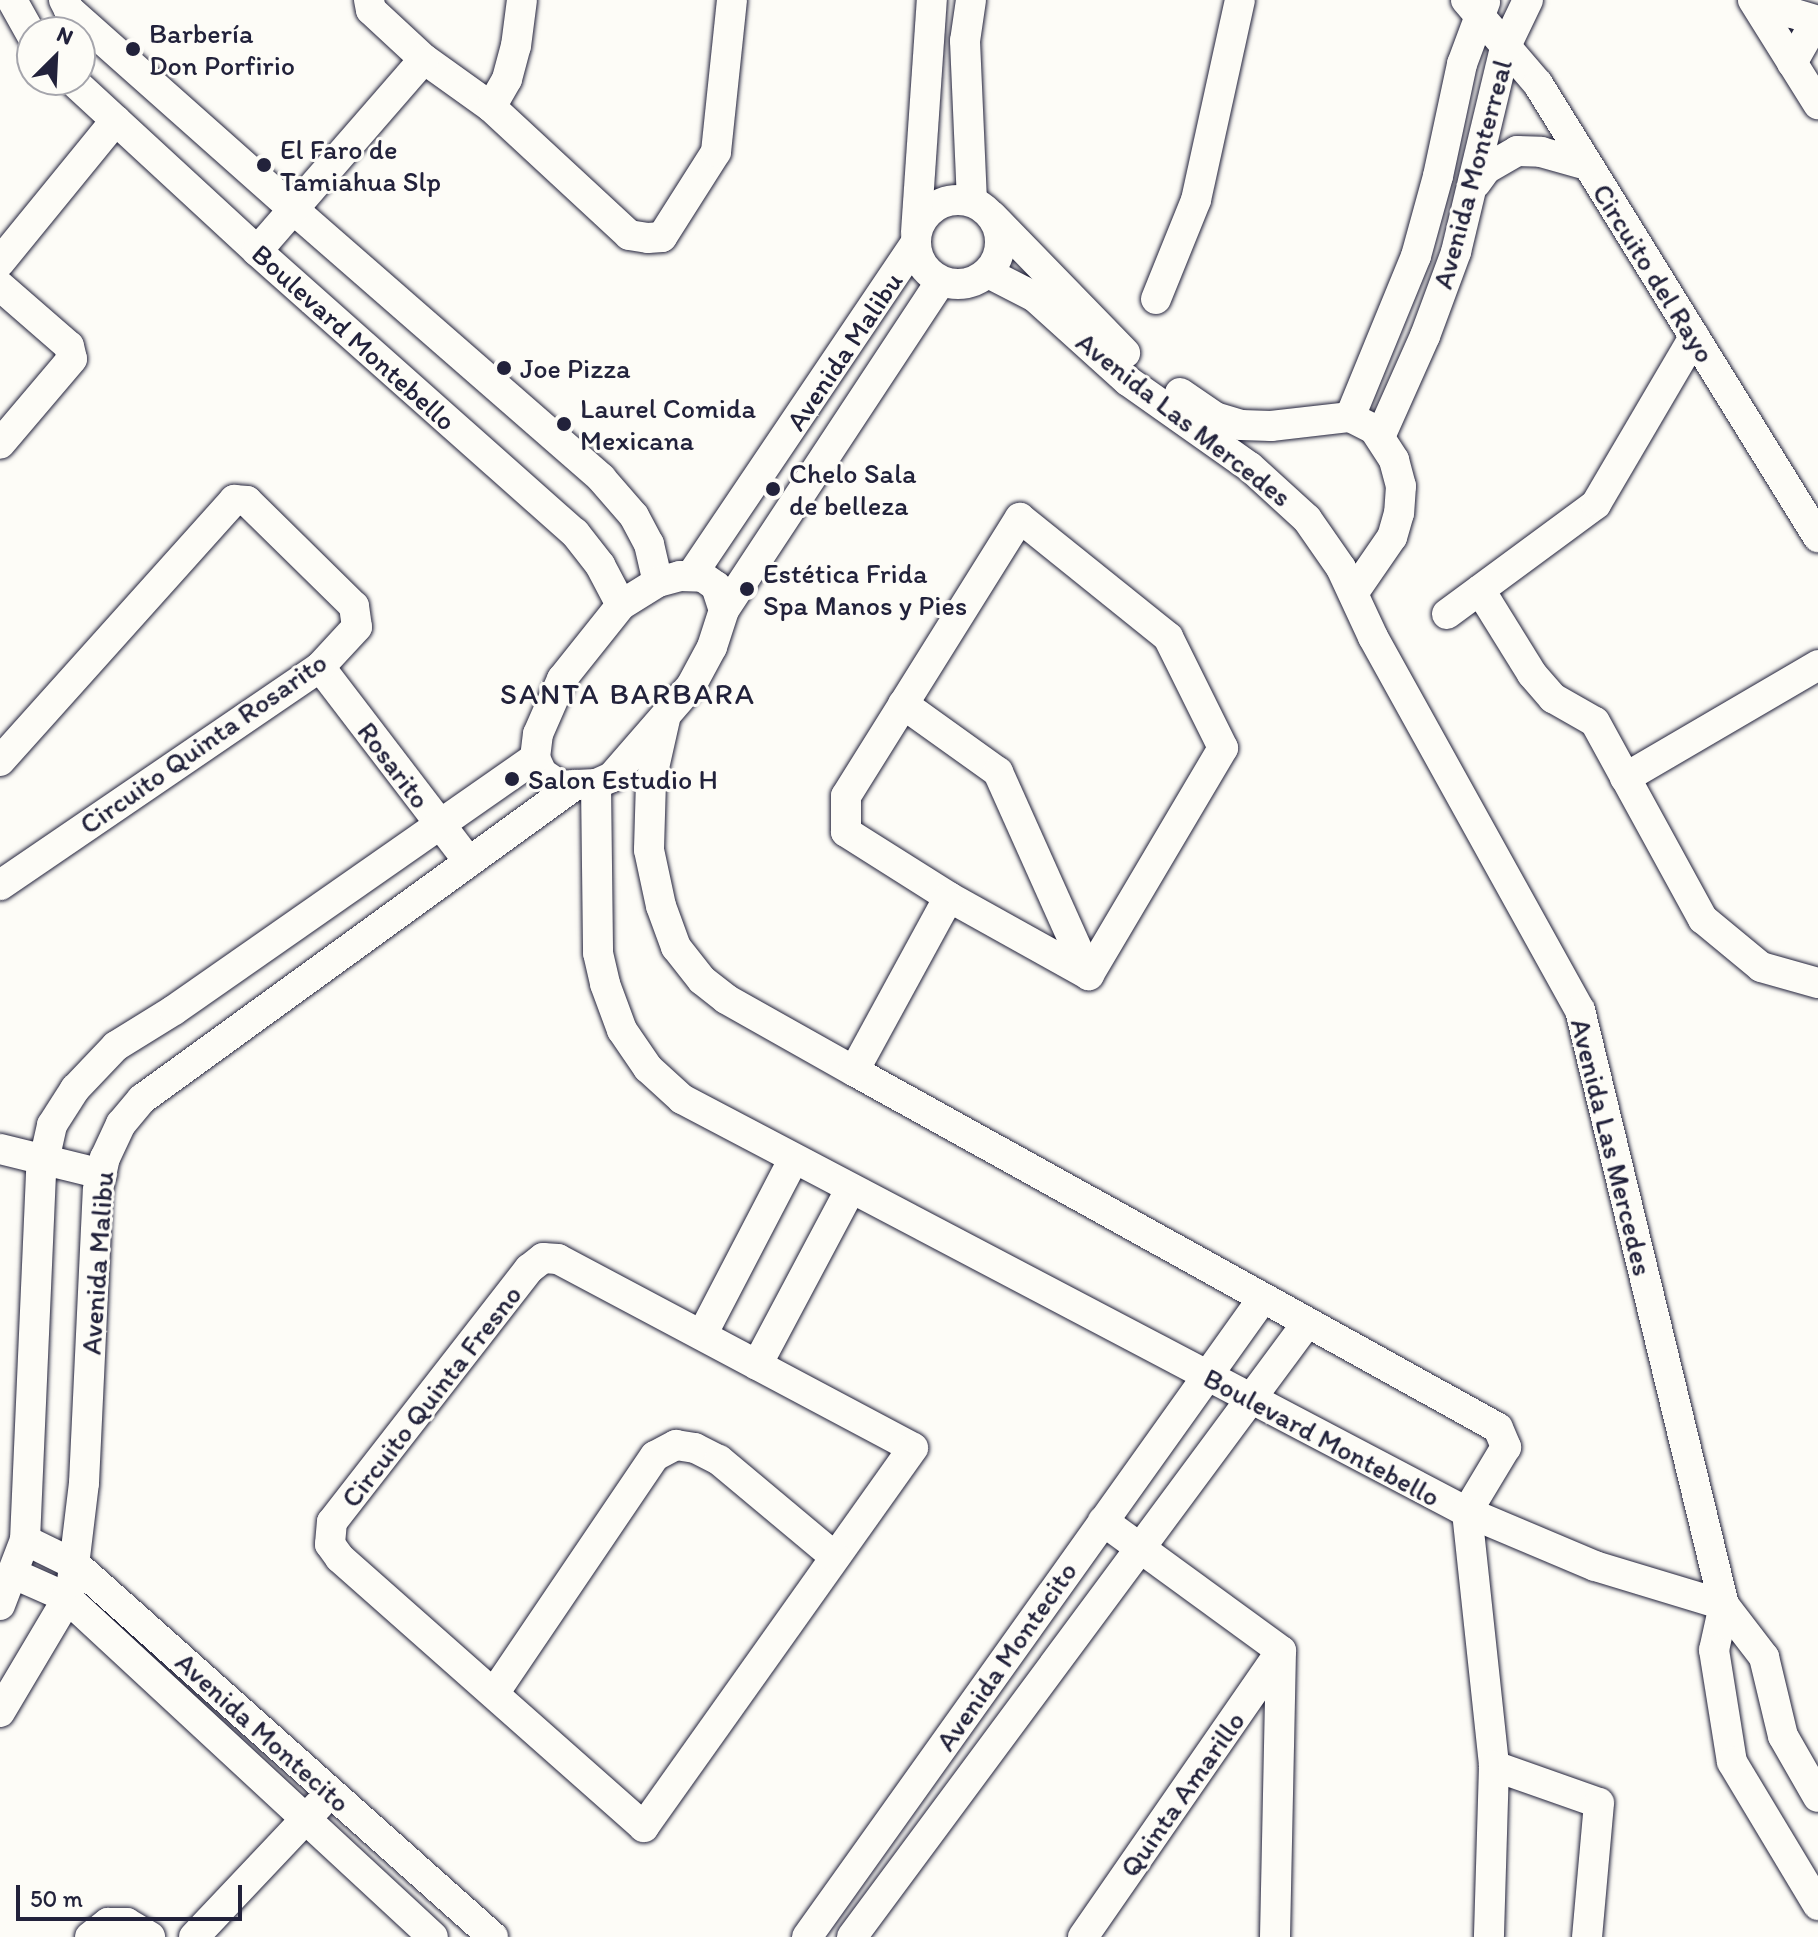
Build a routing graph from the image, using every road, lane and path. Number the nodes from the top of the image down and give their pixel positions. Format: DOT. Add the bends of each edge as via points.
graph roads {
  1 [pos="64,0"];
  2 [pos="369,0"];
  3 [pos="522,0"];
  4 [pos="732,0"];
  5 [pos="932,0"];
  6 [pos="971,0"];
  7 [pos="1240,0"];
  8 [pos="1528,0"];
  9 [pos="1753,0"];
  10 [pos="1781,0"];
  11 [pos="1477,6"];
  12 [pos="1817,21"];
  13 [pos="1505,48"];
  14 [pos="424,59"];
  15 [pos="1792,63"];
  16 [pos="90,96"];
  17 [pos="1818,104"];
  18 [pos="491,107"];
  19 [pos="116,120"];
  20 [pos="1587,165"];
  21 [pos="1438,176"];
  22 [pos="1475,184"];
  23 [pos="293,209"];
  24 [pos="982,209"];
  25 [pos="916,238"];
  26 [pos="257,251"];
  27 [pos="0,262"];
  28 [pos="988,273"];
  29 [pos="941,281"];
  30 [pos="0,286"];
  31 [pos="1156,299"];
  32 [pos="1694,337"];
  33 [pos="1350,417"];
  34 [pos="1258,426"];
  35 [pos="1380,437"];
  36 [pos="0,444"];
  37 [pos="1250,467"];
  38 [pos="1818,537"];
  39 [pos="691,576"];
  40 [pos="658,582"];
  41 [pos="1480,590"];
  42 [pos="1354,592"];
  43 [pos="621,605"];
  44 [pos="724,610"];
  45 [pos="1447,614"];
  46 [pos="1818,665"];
  47 [pos="320,667"];
  48 [pos="903,704"];
  49 [pos="665,719"];
  50 [pos="535,758"];
  51 [pos="0,761"];
  52 [pos="1625,778"];
  53 [pos="585,785"];
  54 [pos="439,825"];
  55 [pos="469,862"];
  56 [pos="0,885"];
  57 [pos="949,897"];
  58 [pos="1089,975"];
  59 [pos="1818,983"];
  60 [pos="854,1071"];
  61 [pos="0,1149"];
  62 [pos="794,1158"];
  63 [pos="44,1159"];
  64 [pos="102,1174"];
  65 [pos="851,1188"];
  66 [pos="1263,1298"];
  67 [pos="1307,1323"];
  68 [pos="702,1335"];
  69 [pos="757,1365"];
  70 [pos="1206,1376"];
  71 [pos="1252,1400"];
  72 [pos="1467,1512"];
  73 [pos="1103,1521"];
  74 [pos="25,1540"];
  75 [pos="1140,1548"];
  76 [pos="835,1557"];
  77 [pos="76,1565"];
  78 [pos="14,1574"];
  79 [pos="66,1597"];
  80 [pos="0,1605"];
  81 [pos="1724,1605"];
  82 [pos="1281,1651"];
  83 [pos="495,1692"];
  84 [pos="0,1712"];
  85 [pos="1494,1766"];
  86 [pos="331,1793"];
  87 [pos="1818,1797"];
  88 [pos="306,1819"];
  89 [pos="1818,1905"];
  90 [pos="90,1937"];
  91 [pos="150,1937"];
  92 [pos="194,1937"];
  93 [pos="433,1937"];
  94 [pos="493,1937"];
  95 [pos="807,1937"];
  96 [pos="852,1937"];
  97 [pos="1083,1937"];
  98 [pos="1275,1937"];
  99 [pos="1489,1937"];
  100 [pos="1587,1937"];
  1 -- 23 [label="street, Boulevard Montebello" via="69,10"];
  2 -- 14 [label="street" via="371,10"];
  3 -- 18 [label="street" via="507,79"];
  4 -- 18 [label="street" via="716,152 662,237 629,235"];
  5 -- 25 [label="street"];
  6 -- 24 [label="street" via="965,41"];
  7 -- 31 [label="street" via="1196,200"];
  8 -- 13 [label="street, Avenida Monterreal"];
  9 -- 15 [label="street"];
  10 -- 12 [label="street" via="1792,13"];
  11 -- 13 [label="street, Circuito del Rayo"];
  11 -- 21 [label="street, Avenida Monterreal"];
  12 -- 15 [label="street"];
  13 -- 20 [label="street, Circuito del Rayo" via="1538,84"];
  13 -- 22 [label="street, Avenida Monterreal"];
  14 -- 18 [label="street"];
  14 -- 23 [label="street"];
  15 -- 17 [label="street"];
  16 -- 19 [label="street, Boulevard Montebello"];
  19 -- 26 [label="street, Boulevard Montebello"];
  19 -- 27 [label="street"];
  20 -- 22 [label="street" via="1517,151 1500,158"];
  20 -- 32 [label="street, Circuito del Rayo"];
  21 -- 22 [label="street"];
  21 -- 33 [label="street, Avenida Monterreal" via="1416,256"];
  22 -- 35 [label="street, Avenida Monterreal" via="1425,336"];
  23 -- 26 [label="street"];
  23 -- 40 [label="street, Boulevard Montebello" via="601,478 634,516 649,544"];
  24 -- 25 [label="street" via="961,199 937,204 927,212"];
  24 -- 28 [label="street" via="1001,239"];
  24 -- 34 [label="street, Avenida Las Mercedes" via="1120,350 1215,417"];
  25 -- 29 [label="street" via="922,266"];
  25 -- 39 [label="street, Avenida Malibu"];
  26 -- 43 [label="street, Boulevard Montebello" via="575,533"];
  28 -- 29 [label="street" via="966,284"];
  28 -- 37 [label="street, Avenida Las Mercedes" via="1035,297 1128,381"];
  29 -- 44 [label="street, Avenida Malibu"];
  30 -- 36 [label="street" via="69,346 72,359"];
  32 -- 38 [label="street, Circuito del Rayo"];
  32 -- 41 [label="street" via="1596,504"];
  33 -- 34 [label="street, Avenida Las Mercedes"];
  33 -- 35 [label="street"];
  34 -- 37 [label="street"];
  35 -- 42 [label="street" via="1401,486 1399,513 1392,537"];
  37 -- 42 [label="street, Avenida Las Mercedes" via="1307,519"];
  39 -- 40 [label="street"];
  39 -- 44 [label="street" via="716,586"];
  40 -- 43 [label="street"];
  41 -- 45 [label="street"];
  41 -- 52 [label="street" via="1532,674 1553,698 1595,722"];
  42 -- 81 [label="street, Avenida Las Mercedes" via="1373,637 1580,1010"];
  43 -- 50 [label="street" via="562,679 538,734"];
  44 -- 49 [label="street, Avenida Malibu" via="691,686"];
  46 -- 52 [label="street"];
  47 -- 51 [label="street, Circuito Quinta Rosarito" via="357,627 354,606 247,501 234,500"];
  47 -- 54 [label="street, Rosarito"];
  47 -- 56 [label="street, Circuito Quinta Rosarito"];
  48 -- 57 [label="street" via="846,796 846,832"];
  48 -- 58 [label="street" via="998,772"];
  48 -- 58 [label="street" via="1020,518 1168,637 1223,748"];
  49 -- 53 [label="street, Avenida Malibu" via="612,777"];
  49 -- 60 [label="street, Boulevard Montebello" via="651,781 649,850 676,947 702,980 726,999"];
  50 -- 53 [label="street" via="542,773 561,786"];
  50 -- 54 [label="street, Avenida Malibu"];
  52 -- 59 [label="street" via="1703,919 1761,967"];
  53 -- 55 [label="street, Avenida Malibu"];
  53 -- 62 [label="street, Boulevard Montebello" via="598,953 622,1030 648,1068 682,1099"];
  54 -- 55 [label="street, Rosarito"];
  54 -- 63 [label="street, Avenida Malibu" via="116,1046 75,1089 52,1125"];
  55 -- 64 [label="street, Avenida Malibu" via="142,1099 121,1124"];
  57 -- 58 [label="street"];
  57 -- 60 [label="street"];
  60 -- 66 [label="street, Boulevard Montebello"];
  61 -- 63 [label="street"];
  62 -- 65 [label="street, Boulevard Montebello"];
  62 -- 68 [label="street"];
  63 -- 64 [label="street"];
  63 -- 74 [label="street, Avenida Malibu"];
  64 -- 77 [label="street, Avenida Malibu"];
  65 -- 69 [label="street"];
  65 -- 70 [label="street, Boulevard Montebello"];
  66 -- 67 [label="street, Boulevard Montebello"];
  66 -- 70 [label="street, Avenida Montecito"];
  67 -- 71 [label="street, Avenida Montecito"];
  67 -- 72 [label="street, Boulevard Montebello" via="1498,1428 1506,1447"];
  68 -- 69 [label="street, Circuito Quinta Fresno"];
  68 -- 83 [label="street, Circuito Quinta Fresno" via="558,1259 543,1258 529,1269 332,1522 330,1544 340,1558"];
  69 -- 76 [label="street, Circuito Quinta Fresno" via="913,1448"];
  70 -- 71 [label="street, Boulevard Montebello"];
  70 -- 73 [label="street, Avenida Montecito"];
  71 -- 72 [label="street, Boulevard Montebello"];
  71 -- 75 [label="street, Avenida Montecito"];
  72 -- 81 [label="street" via="1595,1566"];
  72 -- 85 [label="street"];
  73 -- 75 [label="street"];
  73 -- 95 [label="street, Avenida Montecito"];
  74 -- 77 [label="street, Avenida Montecito"];
  74 -- 78 [label="street, Avenida Malibu"];
  75 -- 82 [label="street"];
  75 -- 96 [label="street, Avenida Montecito"];
  76 -- 83 [label="street" via="719,1460 676,1445 655,1456"];
  76 -- 83 [label="street, Circuito Quinta Fresno" via="644,1827"];
  77 -- 79 [label="street, Avenida Malibu"];
  77 -- 86 [label="street, Avenida Montecito"];
  78 -- 79 [label="street, Avenida Montecito"];
  78 -- 80 [label="street, Avenida Malibu"];
  79 -- 84 [label="street, Avenida Malibu"];
  79 -- 88 [label="street, Avenida Montecito"];
  81 -- 87 [label="street, Avenida Las Mercedes" via="1764,1657 1783,1736"];
  81 -- 89 [label="street, Avenida Las Mercedes" via="1714,1650 1732,1762"];
  82 -- 97 [label="street, Quinta Amarillo"];
  82 -- 98 [label="street, Quinta Amarillo"];
  85 -- 99 [label="street"];
  85 -- 100 [label="street" via="1599,1803"];
  86 -- 88 [label="street"];
  86 -- 94 [label="street, Avenida Montecito"];
  88 -- 92 [label="street"];
  88 -- 93 [label="street, Avenida Montecito"];
  90 -- 91 [label="street" via="108,1923 127,1923"];
}
